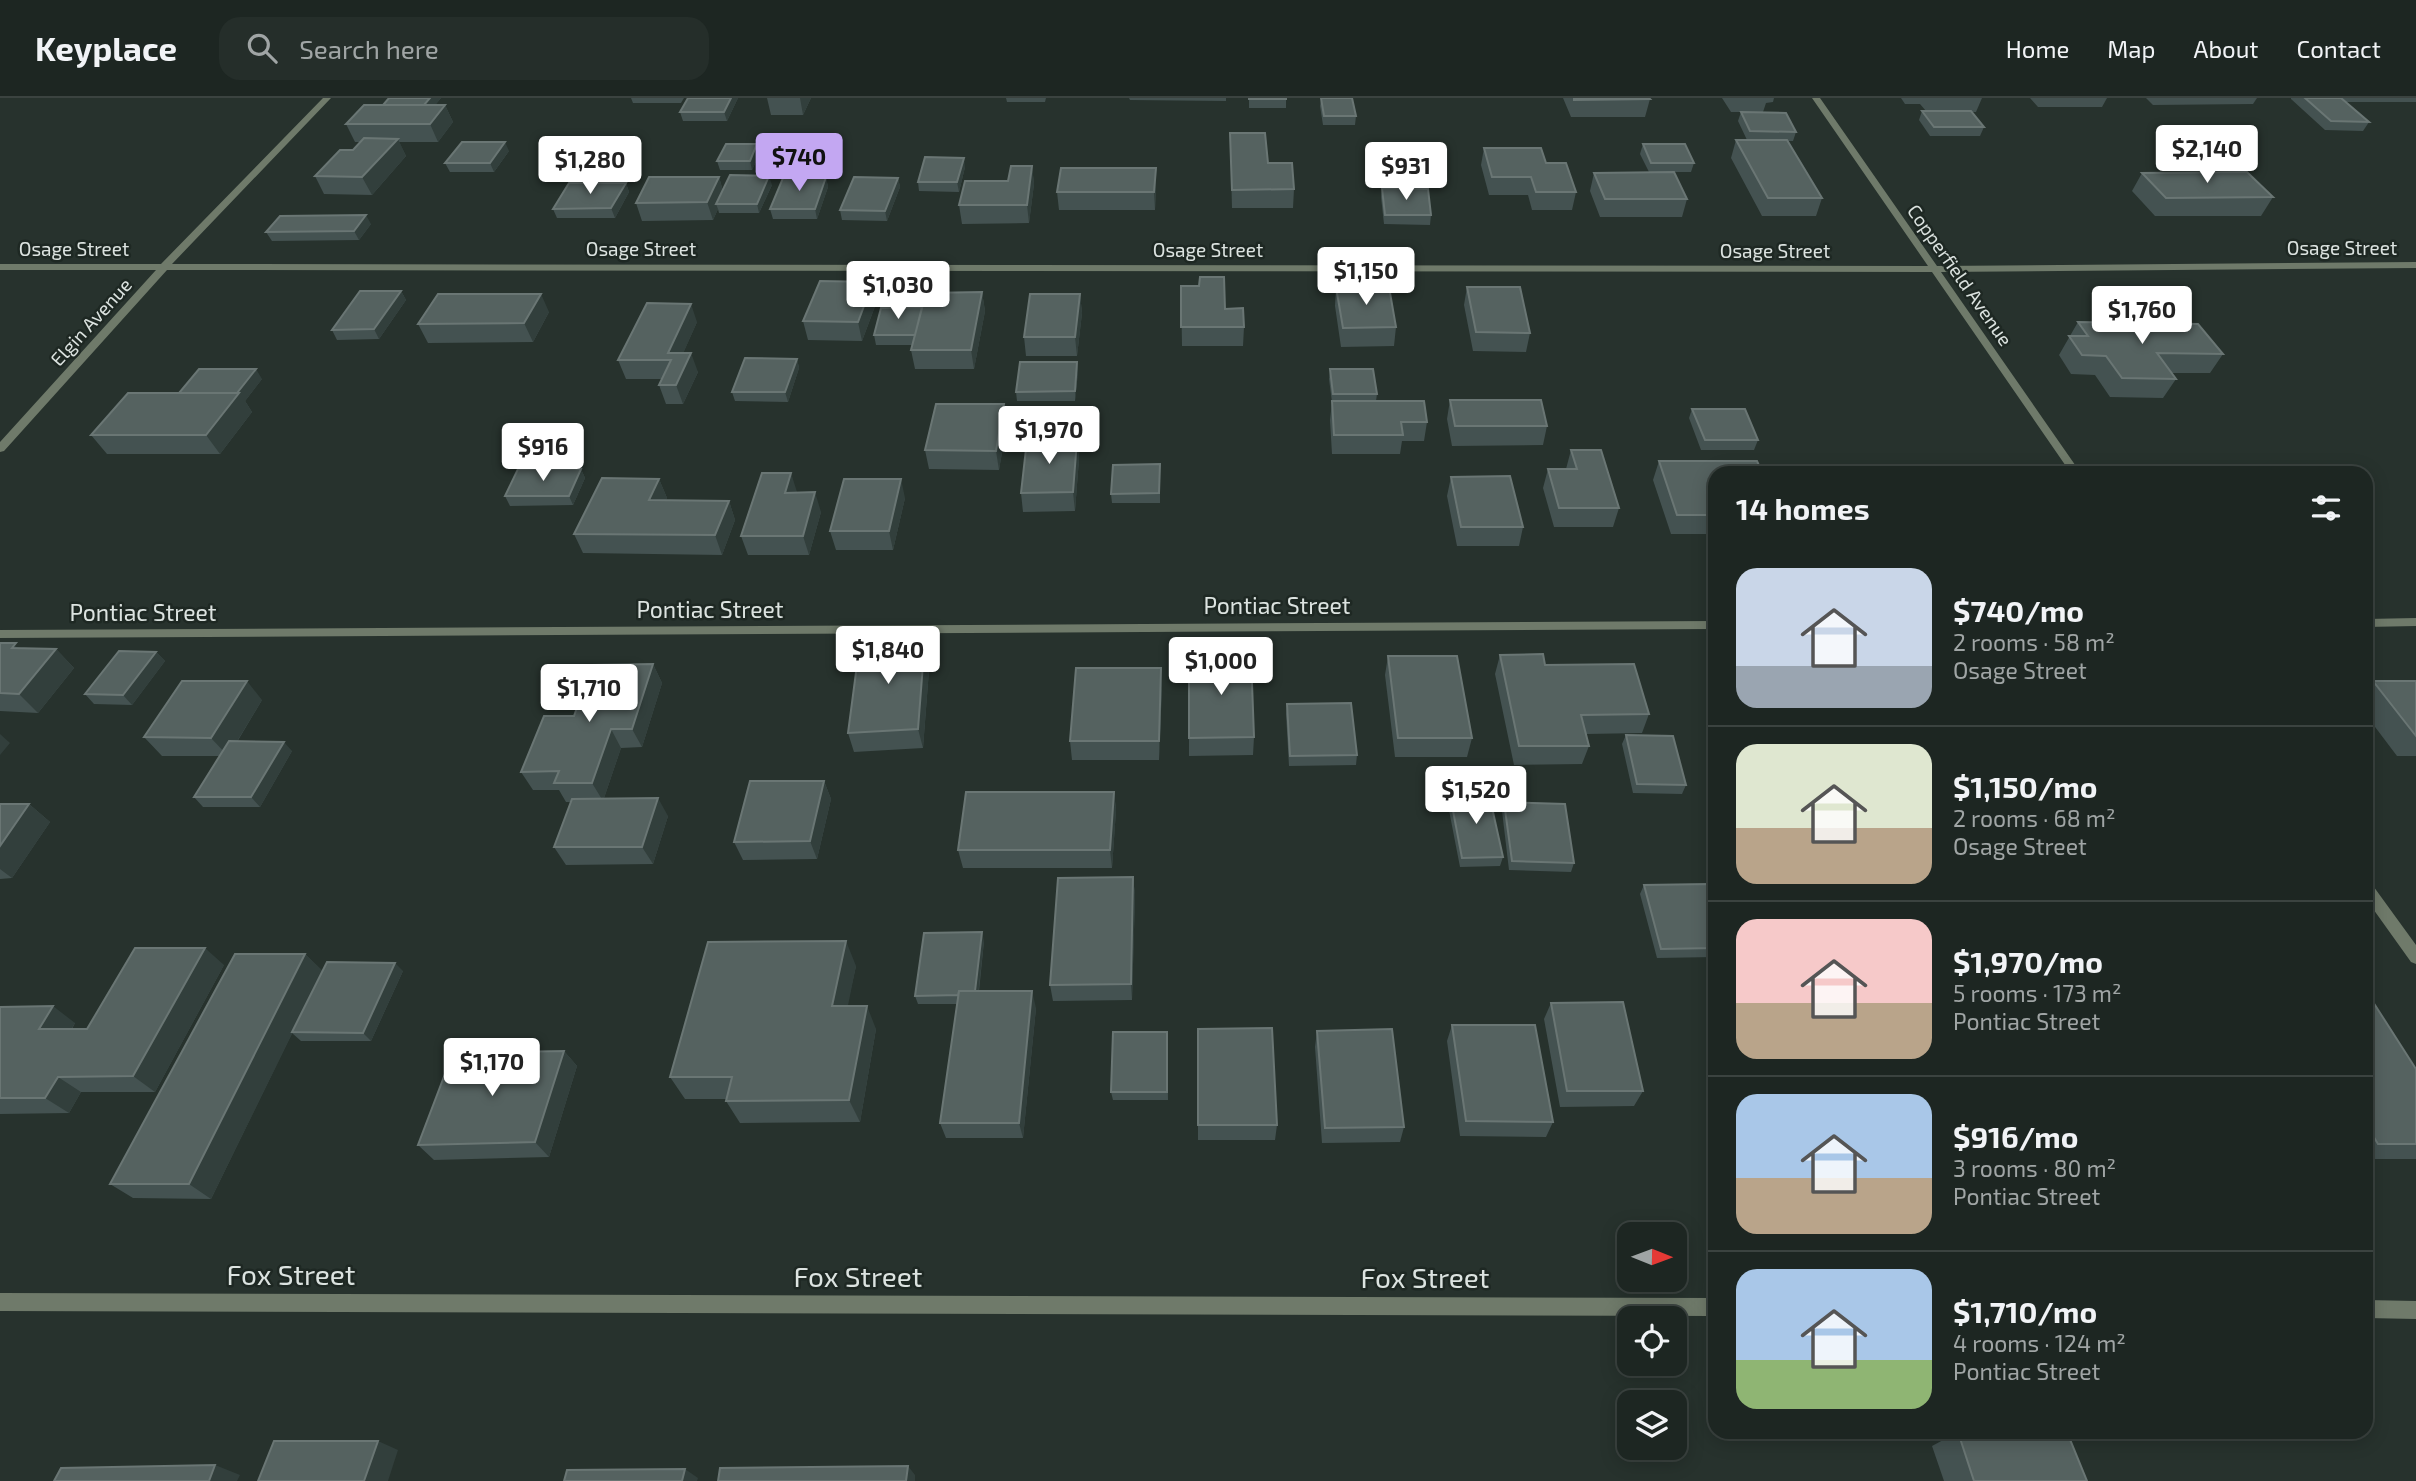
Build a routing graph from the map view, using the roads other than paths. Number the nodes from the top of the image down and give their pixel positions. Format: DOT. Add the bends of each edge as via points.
graph roads {
  1 [pos="327,98"];
  2 [pos="1816,98"];
  3 [pos="2416,265"];
  4 [pos="165,266"];
  5 [pos="0,267"];
  6 [pos="1932,269"];
  7 [pos="0,449"];
  8 [pos="2071,466"];
  9 [pos="2373,622"];
  10 [pos="2416,622"];
  11 [pos="1708,625"];
  12 [pos="0,635"];
  13 [pos="2373,897"];
  14 [pos="2416,957"];
  15 [pos="0,1302"];
  16 [pos="1708,1307"];
  17 [pos="2373,1309"];
  18 [pos="2416,1310"];
  1 -- 4 [label="street, Elgin Avenue"];
  2 -- 6 [label="street, Copperfield Avenue"];
  3 -- 6 [label="street, Osage Street"];
  4 -- 5 [label="street, Osage Street"];
  4 -- 6 [label="street, Osage Street"];
  4 -- 7 [label="street, Elgin Avenue"];
  6 -- 8 [label="street, Copperfield Avenue"];
  9 -- 10 [label="street"];
  11 -- 12 [label="street, Pontiac Street"];
  13 -- 14 [label="street"];
  15 -- 16 [label="street, Fox Street"];
  17 -- 18 [label="street"];
}
